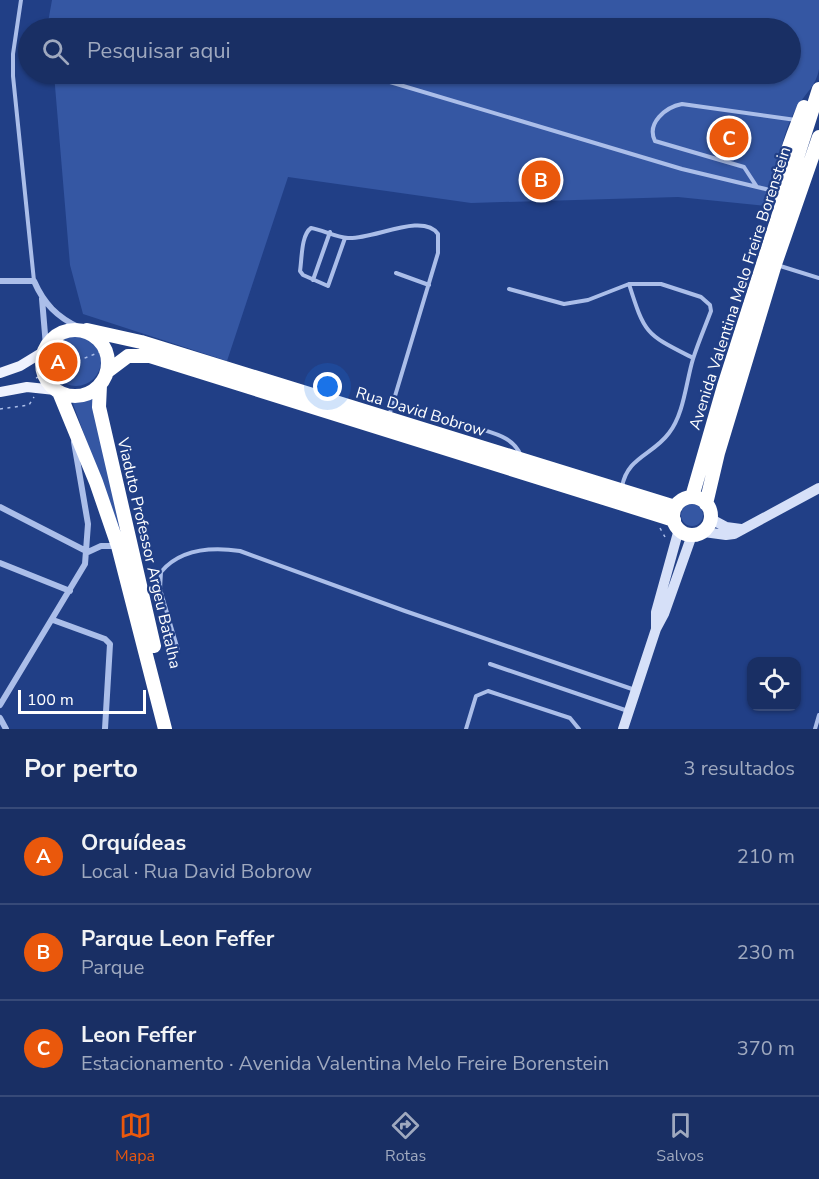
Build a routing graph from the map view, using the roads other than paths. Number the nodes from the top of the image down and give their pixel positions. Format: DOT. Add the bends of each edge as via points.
graph roads {
  1 [pos="21,0"];
  2 [pos="18,18"];
  3 [pos="18,20"];
  4 [pos="396,84"];
  5 [pos="818,98"];
  6 [pos="800,120"];
  7 [pos="819,137"];
  8 [pos="757,188"];
  9 [pos="782,199"];
  10 [pos="330,232"];
  11 [pos="345,238"];
  12 [pos="775,264"];
  13 [pos="396,273"];
  14 [pos="819,278"];
  15 [pos="0,280"];
  16 [pos="34,280"];
  17 [pos="313,280"];
  18 [pos="629,284"];
  19 [pos="429,285"];
  20 [pos="509,289"];
  21 [pos="42,298"];
  22 [pos="84,329"];
  23 [pos="45,349"];
  24 [pos="694,358"];
  25 [pos="108,371"];
  26 [pos="0,374"];
  27 [pos="100,385"];
  28 [pos="57,391"];
  29 [pos="0,392"];
  30 [pos="388,418"];
  31 [pos="72,423"];
  32 [pos="471,426"];
  33 [pos="522,460"];
  34 [pos="819,488"];
  35 [pos="621,490"];
  36 [pos="692,497"];
  37 [pos="706,504"];
  38 [pos="0,507"];
  39 [pos="676,519"];
  40 [pos="711,519"];
  41 [pos="741,529"];
  42 [pos="698,534"];
  43 [pos="118,546"];
  44 [pos="88,552"];
  45 [pos="0,563"];
  46 [pos="70,591"];
  47 [pos="53,620"];
  48 [pos="656,629"];
  49 [pos="178,650"];
  50 [pos="490,664"];
  51 [pos="155,668"];
  52 [pos="636,690"];
  53 [pos="0,705"];
  54 [pos="629,712"];
  55 [pos="819,715"];
  56 [pos="0,718"];
  57 [pos="6,729"];
  58 [pos="105,729"];
  59 [pos="165,729"];
  60 [pos="173,729"];
  61 [pos="466,729"];
  62 [pos="579,729"];
  63 [pos="623,729"];
  64 [pos="815,729"];
  1 -- 2 [label="lane"];
  3 -- 16 [label="lane" via="13,76"];
  4 -- 8 [label="lane"];
  5 -- 6 [label="highway" via="807,104"];
  5 -- 9 [label="highway, Avenida Valentina Melo Freire Borenstein"];
  6 -- 8 [label="lane" via="682,104 669,108 656,120 652,134 655,141 744,167"];
  6 -- 9 [label="highway" via="784,162"];
  7 -- 12 [label="highway, Avenida Valentina Melo Freire Borenstein"];
  8 -- 9 [label="lane"];
  9 -- 36 [label="highway, Avenida Valentina Melo Freire Borenstein"];
  10 -- 11 [label="lane"];
  10 -- 17 [label="lane"];
  10 -- 17 [label="lane" via="311,228 306,232 300,271"];
  11 -- 17 [label="lane" via="330,284 325,287"];
  11 -- 19 [label="lane" via="421,223 432,227 439,241"];
  12 -- 14 [label="lane"];
  12 -- 37 [label="highway, Avenida Valentina Melo Freire Borenstein" via="714,464"];
  13 -- 19 [label="lane"];
  15 -- 16 [label="street"];
  16 -- 21 [label="street"];
  18 -- 20 [label="lane" via="588,300 564,304"];
  18 -- 24 [label="lane" via="642,324 649,333"];
  18 -- 24 [label="lane" via="661,284 707,301 711,311"];
  19 -- 30 [label="lane"];
  21 -- 22 [label="street" via="63,320"];
  21 -- 23 [label="street"];
  22 -- 23 [label="highway" via="59,333"];
  22 -- 25 [label="highway" via="105,350"];
  22 -- 30 [label="highway, Rua David Bobrow" via="141,342"];
  23 -- 26 [label="main road"];
  23 -- 28 [label="highway" via="43,374"];
  24 -- 35 [label="lane" via="677,420 669,434 632,463"];
  25 -- 27 [label="highway"];
  25 -- 39 [label="highway, Rua David Bobrow" via="124,358 145,355"];
  27 -- 28 [label="highway" via="82,395"];
  27 -- 51 [label="highway, Viaduto Professor Argeu Batalha" via="99,407"];
  28 -- 29 [label="main road" via="34,387"];
  28 -- 31 [label="highway, Viaduto Professor Argeu Batalha"];
  30 -- 33 [label="highway, Rua David Bobrow"];
  31 -- 43 [label="highway, Viaduto Professor Argeu Batalha"];
  31 -- 44 [label="street" via="88,524"];
  32 -- 33 [label="lane" via="513,442"];
  33 -- 35 [label="highway, Rua David Bobrow"];
  34 -- 41 [label="main road"];
  35 -- 39 [label="highway, Rua David Bobrow"];
  36 -- 37 [label="highway"];
  36 -- 39 [label="highway" via="682,500"];
  37 -- 40 [label="highway"];
  38 -- 44 [label="street"];
  39 -- 42 [label="highway"];
  39 -- 48 [label="main road" via="656,612"];
  40 -- 41 [label="main road"];
  40 -- 42 [label="highway"];
  41 -- 42 [label="main road" via="726,536"];
  42 -- 48 [label="main road"];
  43 -- 44 [label="street" via="101,546"];
  43 -- 51 [label="highway, Viaduto Professor Argeu Batalha"];
  44 -- 46 [label="street"];
  45 -- 46 [label="street"];
  46 -- 47 [label="street"];
  47 -- 53 [label="street"];
  47 -- 58 [label="street" via="110,644"];
  48 -- 52 [label="main road"];
  49 -- 52 [label="lane" via="160,589 161,572 193,552 218,548 240,551"];
  50 -- 54 [label="lane"];
  51 -- 59 [label="highway, Viaduto Professor Argeu Batalha"];
  51 -- 60 [label="highway, Viaduto Professor Argeu Batalha"];
  52 -- 54 [label="main road"];
  54 -- 63 [label="main road"];
  55 -- 64 [label="lane"];
  56 -- 57 [label="street"];
  61 -- 62 [label="lane" via="476,696 488,691 570,718"];
}
